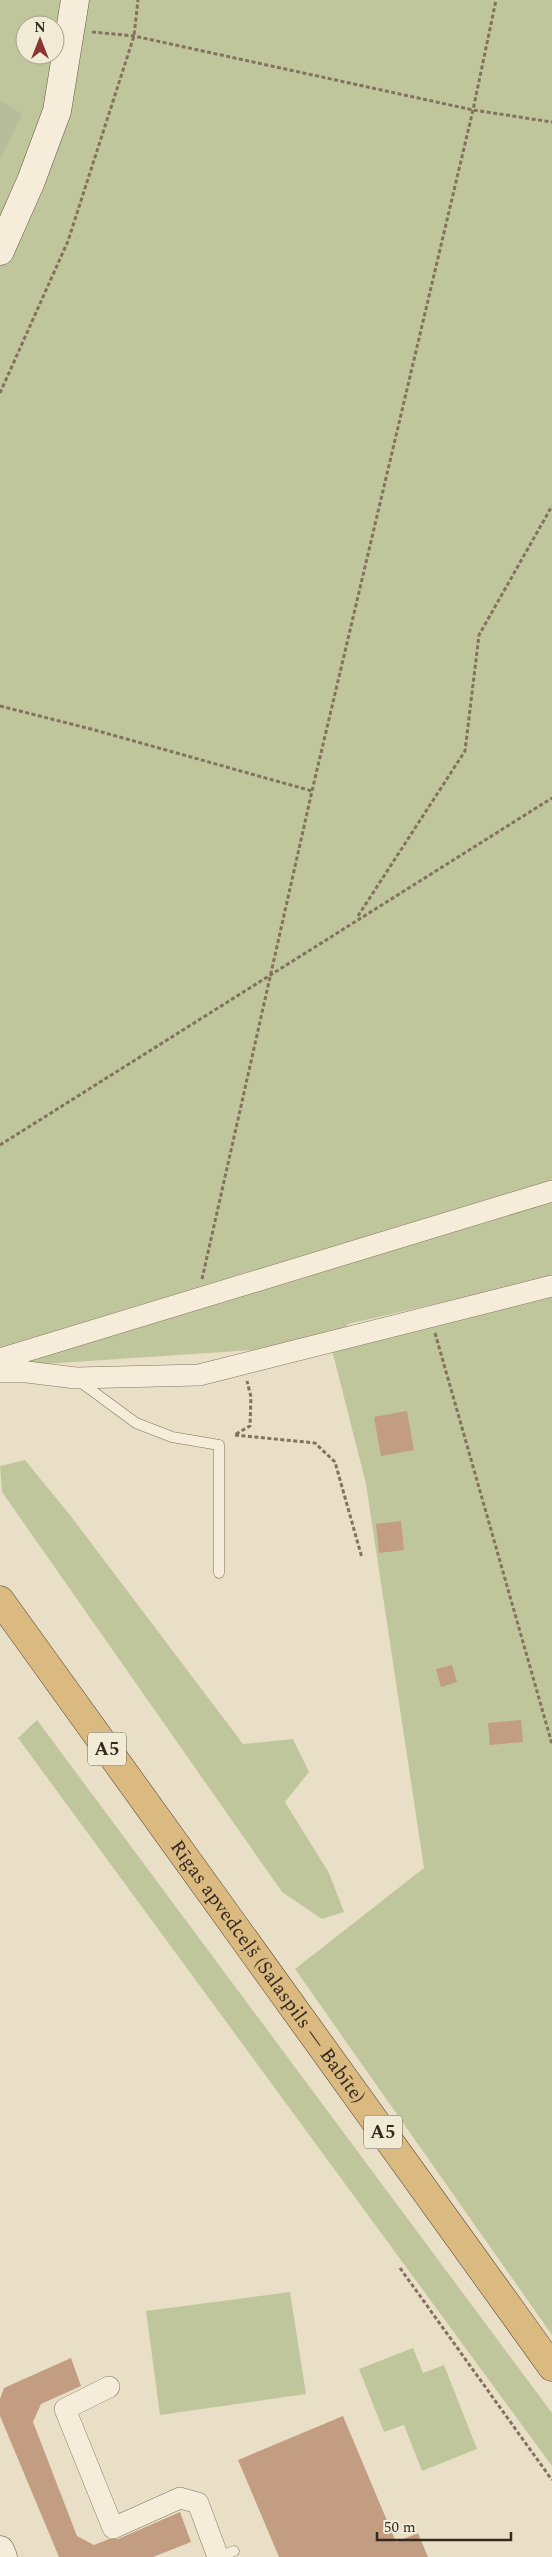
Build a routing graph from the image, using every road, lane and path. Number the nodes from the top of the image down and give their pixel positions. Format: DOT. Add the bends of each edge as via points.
graph roads {
  1 [pos="75,0"];
  2 [pos="138,0"];
  3 [pos="496,0"];
  4 [pos="71,30"];
  5 [pos="134,36"];
  6 [pos="473,110"];
  7 [pos="552,122"];
  8 [pos="0,250"];
  9 [pos="0,394"];
  10 [pos="552,506"];
  11 [pos="0,706"];
  12 [pos="312,791"];
  13 [pos="552,798"];
  14 [pos="357,919"];
  15 [pos="271,973"];
  16 [pos="0,1145"];
  17 [pos="552,1191"];
  18 [pos="552,1286"];
  19 [pos="198,1297"];
  20 [pos="430,1317"];
  21 [pos="0,1359"];
  22 [pos="242,1364"];
  23 [pos="0,1372"];
  24 [pos="76,1378"];
  25 [pos="235,1435"];
  26 [pos="219,1445"];
  27 [pos="362,1558"];
  28 [pos="219,1573"];
  29 [pos="0,1600"];
  30 [pos="552,1744"];
  31 [pos="400,2268"];
  32 [pos="552,2367"];
  33 [pos="109,2387"];
  34 [pos="552,2480"];
  35 [pos="0,2550"];
  36 [pos="224,2555"];
  37 [pos="3,2557"];
  1 -- 4 [label="main road"];
  2 -- 5 [label="path"];
  3 -- 6 [label="path"];
  4 -- 5 [label="path"];
  4 -- 8 [label="main road" via="57,111 34,174"];
  5 -- 6 [label="path"];
  5 -- 9 [label="path" via="68,242"];
  6 -- 7 [label="path"];
  6 -- 12 [label="path"];
  10 -- 14 [label="path" via="479,635 465,751"];
  11 -- 12 [label="path"];
  12 -- 15 [label="path"];
  13 -- 14 [label="path"];
  14 -- 15 [label="path"];
  15 -- 16 [label="path"];
  15 -- 19 [label="path"];
  17 -- 19 [label="street"];
  18 -- 20 [label="street"];
  19 -- 21 [label="street"];
  20 -- 22 [label="street"];
  20 -- 30 [label="path"];
  22 -- 24 [label="street" via="199,1374"];
  22 -- 25 [label="path" via="251,1396 250,1426"];
  23 -- 24 [label="street"];
  24 -- 26 [label="lane" via="136,1423 172,1437"];
  25 -- 26 [label="path"];
  25 -- 27 [label="path" via="316,1443 335,1462"];
  26 -- 28 [label="lane"];
  29 -- 32 [label="highway, Rīgas apvedceļš (Salaspils — Babīte) / A5"];
  31 -- 34 [label="path"];
  33 -- 36 [label="street" via="64,2409 113,2528 180,2498 198,2503"];
  35 -- 37 [label="main road"];
}
